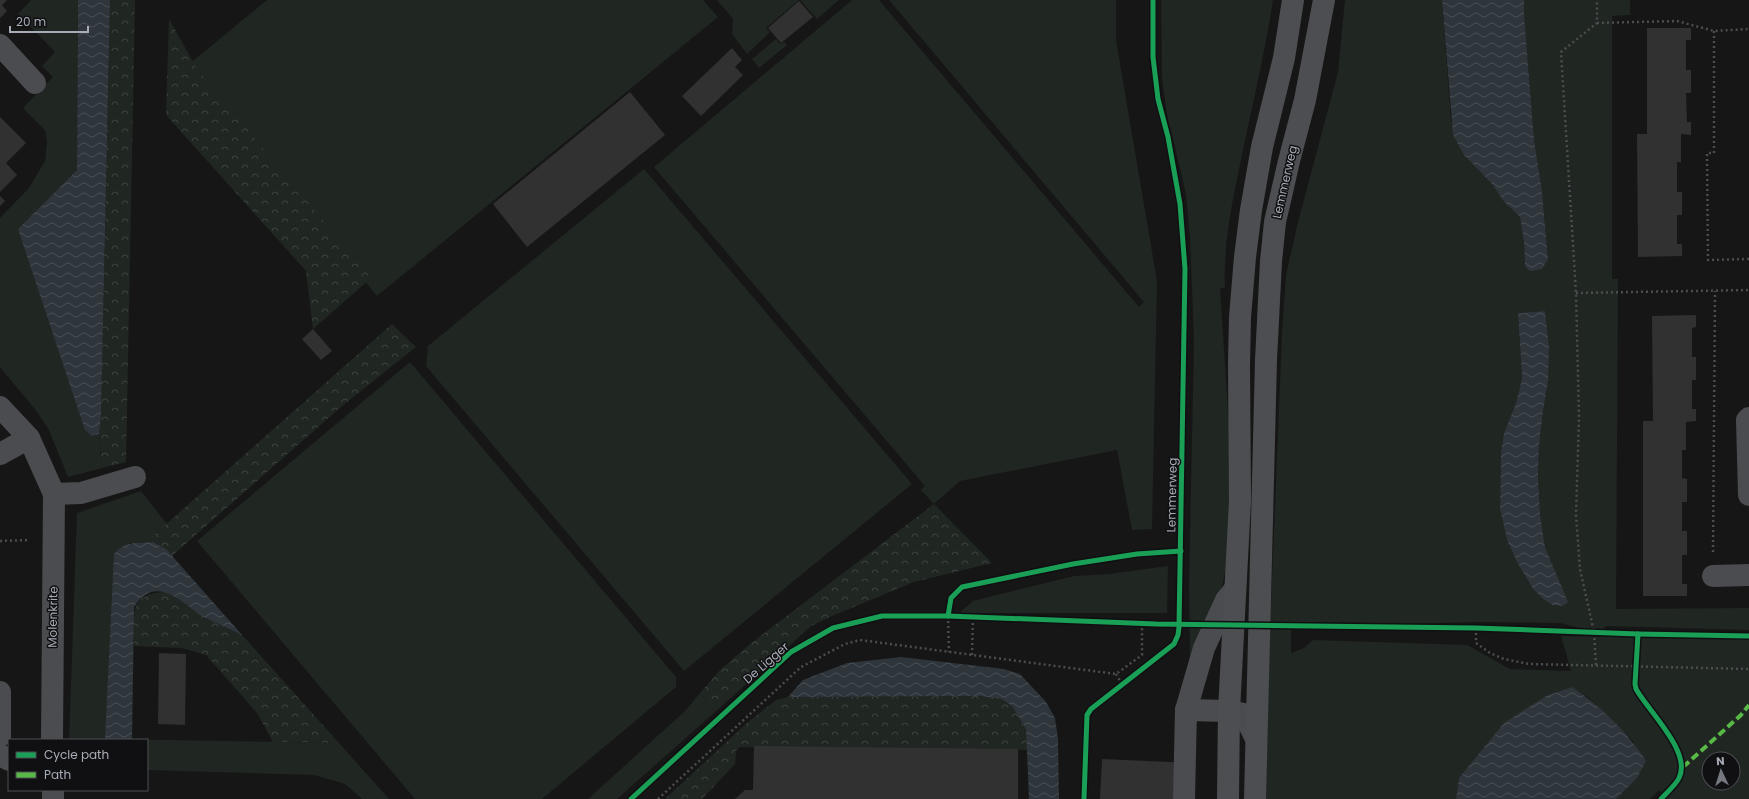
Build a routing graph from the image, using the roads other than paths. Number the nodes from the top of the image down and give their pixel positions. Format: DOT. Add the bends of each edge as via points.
graph roads {
  1 [pos="1293,0"];
  2 [pos="1324,0"];
  3 [pos="0,45"];
  4 [pos="35,83"];
  5 [pos="0,407"];
  6 [pos="1749,418"];
  7 [pos="30,438"];
  8 [pos="0,454"];
  9 [pos="135,477"];
  10 [pos="54,494"];
  11 [pos="1749,495"];
  12 [pos="1749,575"];
  13 [pos="1713,576"];
  14 [pos="1235,589"];
  15 [pos="0,692"];
  16 [pos="1186,710"];
  17 [pos="1229,711"];
  18 [pos="0,736"];
  19 [pos="52,739"];
  20 [pos="1256,739"];
  21 [pos="1184,799"];
  22 [pos="1228,799"];
  23 [pos="1255,799"];
  1 -- 14 [label="main road" via="1284,58 1262,147 1246,241 1240,317 1240,502"];
  2 -- 20 [label="main road, Lemmerweg" via="1305,100 1275,222 1271,261"];
  3 -- 4 [label="street"];
  5 -- 7 [label="street, Molenkrite"];
  6 -- 11 [label="street"];
  7 -- 8 [label="street"];
  7 -- 10 [label="street, Molenkrite"];
  9 -- 10 [label="street" via="81,493"];
  10 -- 19 [label="street, Molenkrite"];
  12 -- 13 [label="street"];
  14 -- 16 [label="street" via="1226,600 1204,648"];
  14 -- 17 [label="main road"];
  15 -- 18 [label="street"];
  16 -- 17 [label="street"];
  16 -- 21 [label="street"];
  17 -- 20 [label="street" via="1244,714"];
  17 -- 22 [label="main road"];
  20 -- 23 [label="main road, Lemmerweg"];
}
